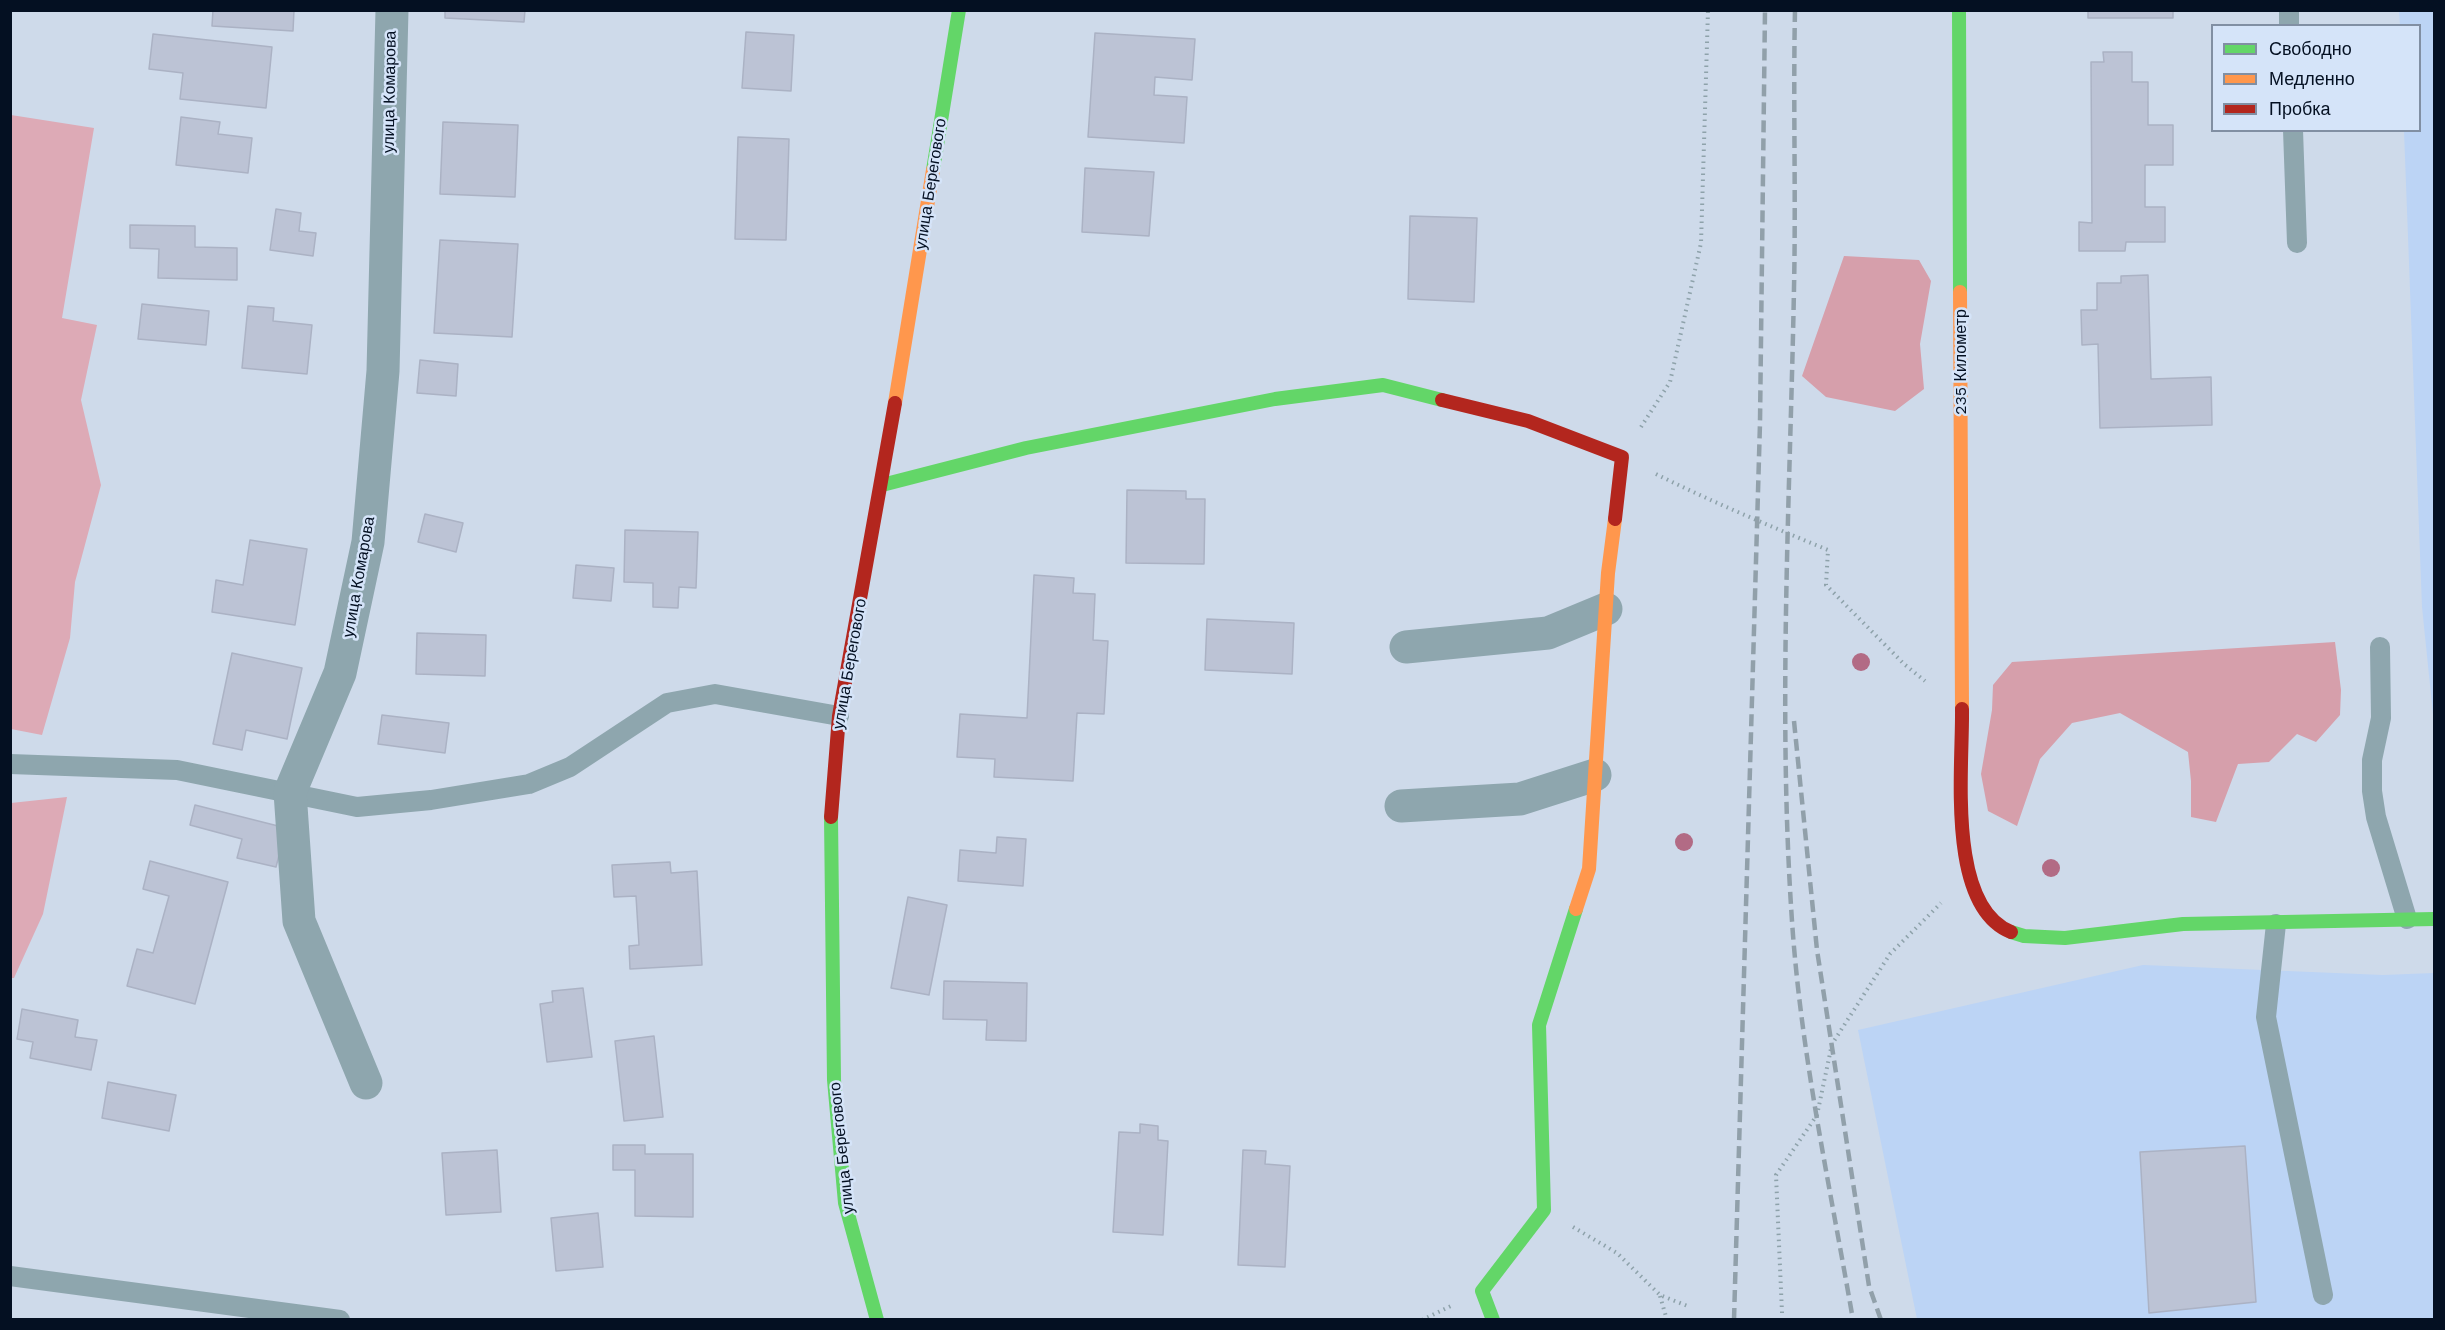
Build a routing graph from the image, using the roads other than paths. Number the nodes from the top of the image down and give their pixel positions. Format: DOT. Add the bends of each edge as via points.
graph roads {
  1 [pos="392,10"];
  2 [pos="959,10"];
  3 [pos="1959,10"];
  4 [pos="2293,132"];
  5 [pos="2297,243"];
  6 [pos="882,485"];
  7 [pos="1606,609"];
  8 [pos="1406,647"];
  9 [pos="2380,647"];
  10 [pos="840,716"];
  11 [pos="10,764"];
  12 [pos="1595,775"];
  13 [pos="290,792"];
  14 [pos="1401,806"];
  15 [pos="2407,919"];
  16 [pos="2434,919"];
  17 [pos="2276,924"];
  18 [pos="366,1083"];
  19 [pos="10,1275"];
  20 [pos="2324,1295"];
  21 [pos="870,1316"];
  22 [pos="340,1320"];
  23 [pos="1493,1320"];
  1 -- 13 [label="street, улица Комарова" via="383,370 368,542 340,673"];
  2 -- 6 [label="street, улица Берегового"];
  3 -- 17 [label="street, 235 Километр" via="1964,861 1969,880 1991,919 2008,931 2026,936 2047,939 2172,924"];
  4 -- 5 [label="lane"];
  6 -- 7 [label="street" via="1026,448 1275,399 1383,385 1528,421 1622,457"];
  6 -- 10 [label="street, улица Берегового"];
  7 -- 8 [label="street" via="1548,633"];
  7 -- 12 [label="street"];
  9 -- 15 [label="lane" via="2381,718 2372,760 2372,791"];
  10 -- 13 [label="lane" via="716,694 667,703 570,767 530,784 357,807"];
  10 -- 21 [label="street, улица Берегового" via="831,814 834,1080 845,1203"];
  11 -- 13 [label="lane" via="177,770"];
  12 -- 14 [label="street" via="1520,799"];
  12 -- 23 [label="street" via="1589,869 1539,1025 1544,1210 1482,1291"];
  13 -- 18 [label="street, улица Комарова" via="299,921"];
  15 -- 16 [label="street, 235 Километр"];
  15 -- 17 [label="street, 235 Километр"];
  17 -- 20 [label="lane" via="2266,1017"];
  19 -- 22 [label="lane"];
}
